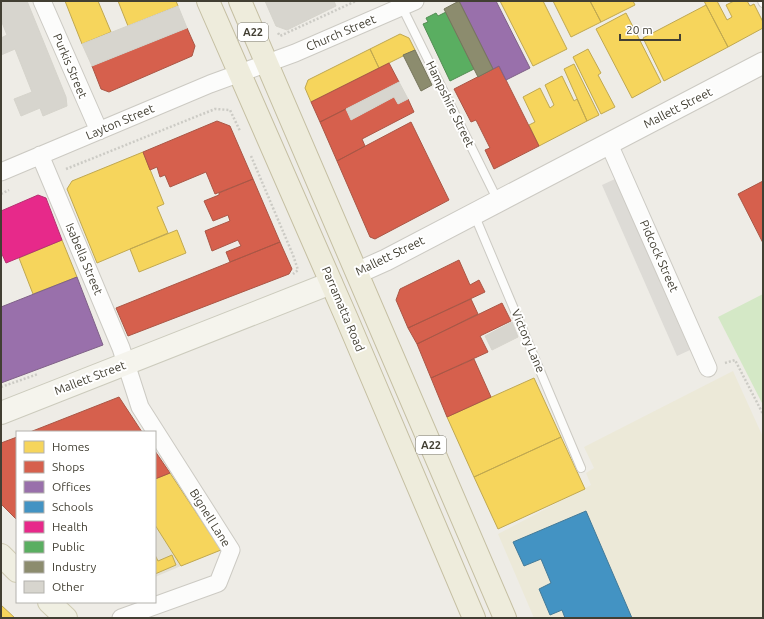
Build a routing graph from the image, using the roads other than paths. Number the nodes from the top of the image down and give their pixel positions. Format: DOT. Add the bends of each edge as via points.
graph roads {
  1 [pos="42,1"];
  2 [pos="208,1"];
  3 [pos="240,1"];
  4 [pos="408,4"];
  5 [pos="267,63"];
  6 [pos="763,63"];
  7 [pos="240,73"];
  8 [pos="99,130"];
  9 [pos="609,144"];
  10 [pos="40,155"];
  11 [pos="1,172"];
  12 [pos="498,201"];
  13 [pos="474,214"];
  14 [pos="357,272"];
  15 [pos="332,283"];
  16 [pos="126,364"];
  17 [pos="708,368"];
  18 [pos="1,412"];
  19 [pos="155,431"];
  20 [pos="156,432"];
  21 [pos="581,468"];
  22 [pos="1,555"];
  23 [pos="16,570"];
  24 [pos="50,603"];
  25 [pos="66,618"];
  26 [pos="121,618"];
  27 [pos="474,618"];
  28 [pos="505,618"];
  1 -- 8 [label="street, Purkis Street"];
  2 -- 7 [label="highway, Parramatta Road / A22"];
  3 -- 5 [label="highway, A22"];
  4 -- 5 [label="street, Church Street"];
  4 -- 12 [label="lane, Hampshire Street"];
  5 -- 7 [label="street, Church Street"];
  5 -- 14 [label="highway, A22"];
  6 -- 9 [label="street, Mallett Street"];
  7 -- 8 [label="street, Layton Street"];
  7 -- 15 [label="highway, Parramatta Road / A22"];
  8 -- 10 [label="street, Layton Street"];
  9 -- 12 [label="street, Mallett Street"];
  9 -- 17 [label="street, Pidcock Street"];
  10 -- 11 [label="street, Layton Street"];
  10 -- 16 [label="street, Isabella Street"];
  12 -- 13 [label="street, Mallett Street"];
  13 -- 14 [label="street, Mallett Street" via="386,260"];
  13 -- 21 [label="lane, Victory Lane"];
  14 -- 15 [label="highway, Mallett Street"];
  14 -- 28 [label="highway, A22"];
  15 -- 16 [label="main road, Mallett Street"];
  15 -- 27 [label="highway, Parramatta Road / A22"];
  16 -- 18 [label="main road, Mallett Street"];
  16 -- 19 [label="street, Bignell Lane" via="140,407"];
  20 -- 26 [label="street, Bignell Lane" via="231,550 218,583"];
  22 -- 23 [label="main road"];
  24 -- 25 [label="main road"];
}
